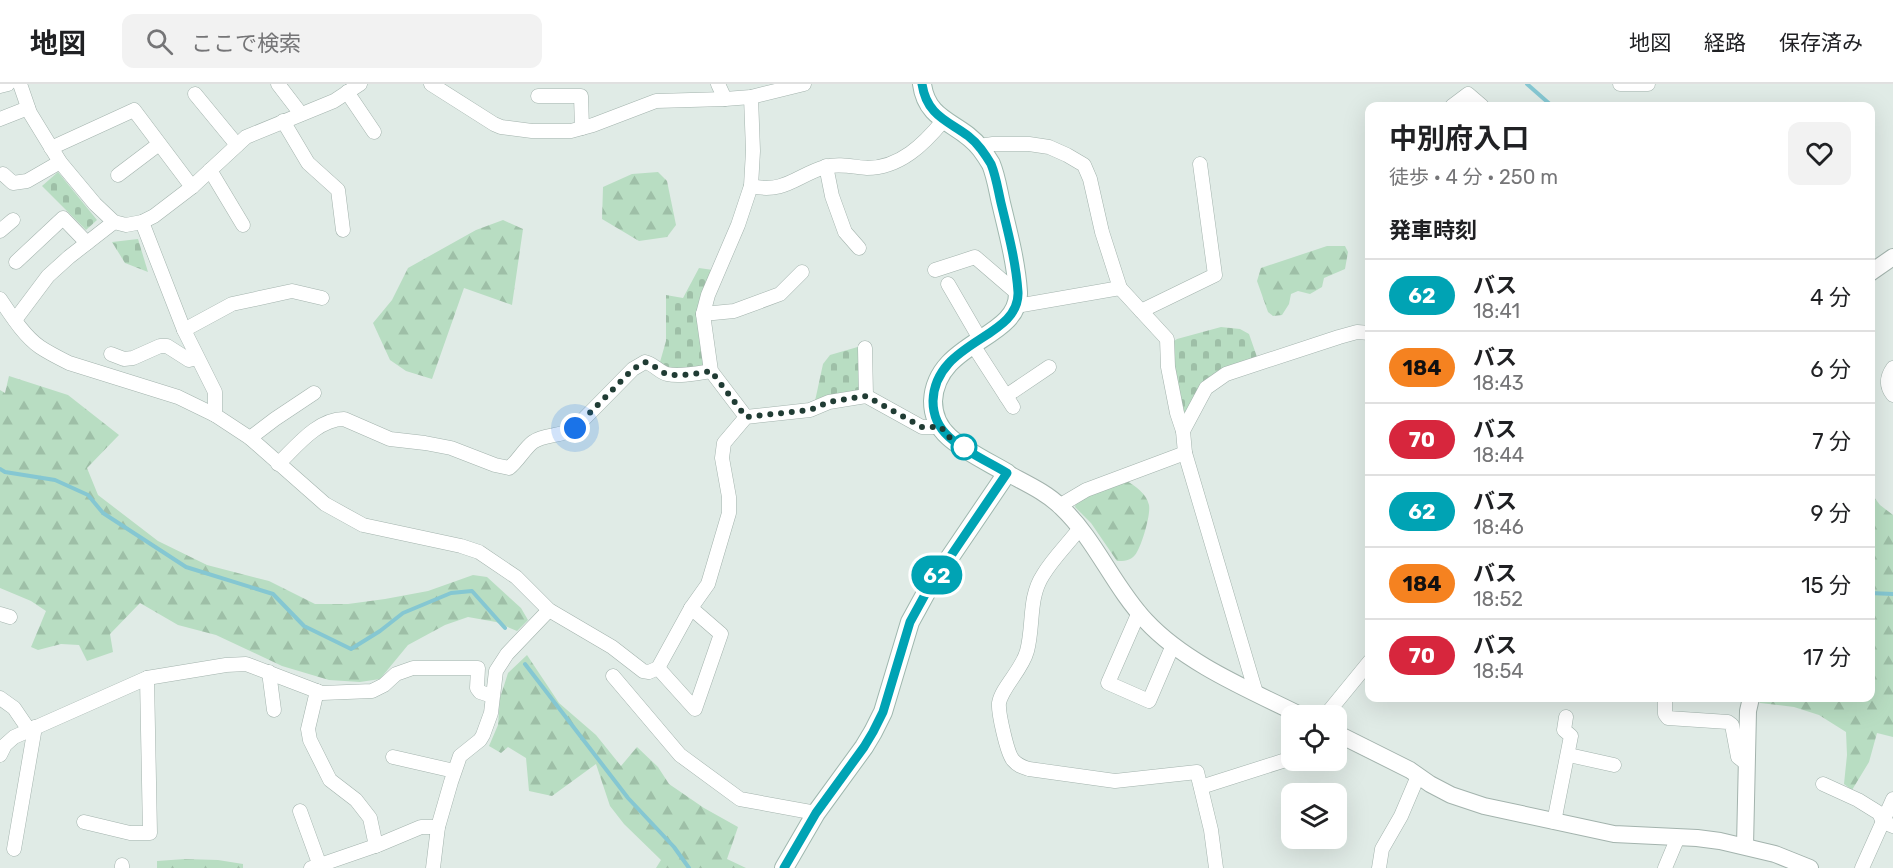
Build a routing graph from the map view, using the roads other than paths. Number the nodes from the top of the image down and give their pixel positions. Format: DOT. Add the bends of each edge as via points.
graph roads {
  1 [pos="8,84"];
  2 [pos="20,84"];
  3 [pos="278,84"];
  4 [pos="360,84"];
  5 [pos="431,84"];
  6 [pos="718,84"];
  7 [pos="804,84"];
  8 [pos="922,84"];
  9 [pos="1620,84"];
  10 [pos="1648,84"];
  11 [pos="0,86"];
  12 [pos="347,92"];
  13 [pos="195,94"];
  14 [pos="538,96"];
  15 [pos="751,97"];
  16 [pos="725,99"];
  17 [pos="1457,102"];
  18 [pos="1477,102"];
  19 [pos="28,108"];
  20 [pos="301,114"];
  21 [pos="0,119"];
  22 [pos="944,121"];
  23 [pos="283,122"];
  24 [pos="582,128"];
  25 [pos="374,132"];
  26 [pos="159,144"];
  27 [pos="237,145"];
  28 [pos="979,146"];
  29 [pos="51,148"];
  30 [pos="60,162"];
  31 [pos="1200,164"];
  32 [pos="826,166"];
  33 [pos="210,170"];
  34 [pos="3,174"];
  35 [pos="118,176"];
  36 [pos="751,186"];
  37 [pos="192,187"];
  38 [pos="13,220"];
  39 [pos="114,222"];
  40 [pos="142,222"];
  41 [pos="243,225"];
  42 [pos="343,230"];
  43 [pos="0,231"];
  44 [pos="87,243"];
  45 [pos="859,248"];
  46 [pos="1893,257"];
  47 [pos="16,262"];
  48 [pos="935,270"];
  49 [pos="1875,270"];
  50 [pos="802,272"];
  51 [pos="948,284"];
  52 [pos="1120,288"];
  53 [pos="322,298"];
  54 [pos="0,299"];
  55 [pos="1017,300"];
  56 [pos="1141,311"];
  57 [pos="703,314"];
  58 [pos="15,320"];
  59 [pos="184,330"];
  60 [pos="1365,333"];
  61 [pos="976,342"];
  62 [pos="865,348"];
  63 [pos="111,354"];
  64 [pos="197,358"];
  65 [pos="1049,368"];
  66 [pos="1893,368"];
  67 [pos="711,371"];
  68 [pos="314,393"];
  69 [pos="1893,395"];
  70 [pos="866,396"];
  71 [pos="215,415"];
  72 [pos="746,417"];
  73 [pos="941,427"];
  74 [pos="1183,431"];
  75 [pos="250,438"];
  76 [pos="1185,453"];
  77 [pos="278,464"];
  78 [pos="1007,473"];
  79 [pos="1059,506"];
  80 [pos="1080,528"];
  81 [pos="691,608"];
  82 [pos="549,610"];
  83 [pos="1139,612"];
  84 [pos="1173,645"];
  85 [pos="1365,667"];
  86 [pos="658,668"];
  87 [pos="269,672"];
  88 [pos="613,676"];
  89 [pos="147,678"];
  90 [pos="317,692"];
  91 [pos="1256,693"];
  92 [pos="492,696"];
  93 [pos="0,698"];
  94 [pos="1665,702"];
  95 [pos="1750,702"];
  96 [pos="1334,705"];
  97 [pos="1281,706"];
  98 [pos="274,710"];
  99 [pos="1566,717"];
  100 [pos="32,729"];
  101 [pos="1347,739"];
  102 [pos="0,755"];
  103 [pos="1569,755"];
  104 [pos="393,757"];
  105 [pos="1281,762"];
  106 [pos="1747,764"];
  107 [pos="1614,765"];
  108 [pos="454,771"];
  109 [pos="1418,776"];
  110 [pos="1823,784"];
  111 [pos="1201,787"];
  112 [pos="1893,799"];
  113 [pos="300,811"];
  114 [pos="816,813"];
  115 [pos="84,822"];
  116 [pos="1554,822"];
  117 [pos="1888,824"];
  118 [pos="438,827"];
  119 [pos="1678,837"];
  120 [pos="376,846"];
  121 [pos="1745,846"];
  122 [pos="14,849"];
  123 [pos="316,867"];
  124 [pos="433,868"];
  125 [pos="784,868"];
  126 [pos="1216,868"];
  127 [pos="1379,868"];
  128 [pos="1665,868"];
  129 [pos="1810,868"];
  130 [pos="1862,868"];
  1 -- 11 [label="street"];
  2 -- 19 [label="street"];
  3 -- 20 [label="street"];
  4 -- 12 [label="street"];
  5 -- 24 [label="street" via="501,127 532,131"];
  6 -- 16 [label="street"];
  7 -- 15 [label="street"];
  8 -- 22 [label="main road" via="930,108"];
  9 -- 10 [label="street"];
  12 -- 20 [label="street"];
  12 -- 25 [label="street"];
  13 -- 27 [label="street"];
  14 -- 24 [label="street" via="581,96"];
  15 -- 16 [label="street"];
  15 -- 36 [label="street"];
  16 -- 24 [label="street" via="656,101"];
  17 -- 18 [label="street" via="1468,94"];
  19 -- 21 [label="street"];
  19 -- 29 [label="street"];
  20 -- 23 [label="street"];
  22 -- 28 [label="main road"];
  22 -- 32 [label="street" via="906,157 879,167"];
  23 -- 27 [label="street" via="246,137"];
  23 -- 42 [label="street" via="308,164 338,190"];
  26 -- 29 [label="street" via="134,110"];
  26 -- 35 [label="street"];
  26 -- 37 [label="street"];
  27 -- 33 [label="street"];
  28 -- 52 [label="street" via="1049,147 1084,165"];
  28 -- 55 [label="main road" via="991,164 997,186 1011,245"];
  29 -- 30 [label="street"];
  30 -- 34 [label="street" via="27,181 13,183"];
  30 -- 39 [label="street"];
  31 -- 56 [label="street" via="1215,275"];
  32 -- 36 [label="street" via="787,184 766,189"];
  32 -- 45 [label="street" via="831,196 844,232"];
  33 -- 37 [label="street"];
  33 -- 41 [label="street"];
  36 -- 57 [label="street"];
  37 -- 40 [label="street"];
  38 -- 43 [label="street"];
  39 -- 40 [label="street"];
  39 -- 44 [label="street"];
  40 -- 59 [label="street"];
  44 -- 47 [label="street" via="63,218"];
  44 -- 58 [label="street" via="48,276"];
  46 -- 49 [label="street"];
  48 -- 55 [label="street" via="975,256"];
  50 -- 57 [label="street" via="780,294 734,311"];
  51 -- 61 [label="street"];
  52 -- 55 [label="street"];
  52 -- 56 [label="street"];
  53 -- 59 [label="street" via="292,291 232,304"];
  54 -- 58 [label="street"];
  55 -- 61 [label="main road" via="1010,317"];
  56 -- 74 [label="street" via="1167,339 1168,368"];
  57 -- 67 [label="street"];
  58 -- 71 [label="street" via="38,346 69,363 178,397"];
  59 -- 64 [label="street"];
  60 -- 74 [label="street" via="1339,337 1226,374 1206,388"];
  61 -- 65 [label="street" via="1010,401"];
  61 -- 73 [label="main road" via="943,368 936,381 933,404"];
  62 -- 70 [label="street"];
  63 -- 64 [label="street" via="133,358 166,346 189,360"];
  64 -- 71 [label="street" via="215,392"];
  66 -- 69 [label="street" via="1887,381"];
  67 -- 72 [label="street"];
  67 -- 77 [label="street" via="671,374 645,362 633,369 575,428 532,443 509,468 451,448 390,439 344,419 315,429"];
  68 -- 75 [label="street"];
  70 -- 72 [label="street" via="829,402 810,410"];
  70 -- 73 [label="street" via="922,427"];
  71 -- 75 [label="street"];
  72 -- 81 [label="street" via="724,443 722,458 729,513 708,584"];
  73 -- 78 [label="main road" via="949,437"];
  74 -- 76 [label="street"];
  75 -- 77 [label="street"];
  76 -- 79 [label="street" via="1086,490"];
  76 -- 91 [label="street"];
  77 -- 82 [label="street" via="325,504 363,525 480,552 516,577"];
  78 -- 79 [label="street"];
  78 -- 114 [label="main road" via="927,591 910,622 883,712 864,747"];
  79 -- 80 [label="street"];
  80 -- 83 [label="street"];
  80 -- 111 [label="street" via="1042,575 1031,609 1025,659 999,704 1012,759 1029,769 1115,781 1197,772"];
  81 -- 86 [label="street"];
  81 -- 86 [label="street" via="721,634 695,709"];
  82 -- 86 [label="street" via="612,647 643,671"];
  82 -- 92 [label="street" via="507,654 496,671"];
  83 -- 84 [label="street"];
  83 -- 84 [label="street" via="1108,682 1149,701"];
  84 -- 91 [label="street"];
  85 -- 96 [label="street"];
  87 -- 89 [label="street" via="246,664"];
  87 -- 90 [label="street"];
  87 -- 98 [label="street"];
  88 -- 114 [label="street" via="680,755 740,799"];
  89 -- 100 [label="street"];
  89 -- 115 [label="street" via="150,833 130,833"];
  90 -- 92 [label="street" via="372,691 396,674 413,668 478,668 477,688"];
  90 -- 120 [label="street" via="308,729 310,740 330,780 356,800 370,818"];
  91 -- 97 [label="street"];
  92 -- 108 [label="street" via="483,735 460,756"];
  93 -- 100 [label="street"];
  94 -- 106 [label="street" via="1668,718 1732,725 1738,757"];
  95 -- 106 [label="street"];
  99 -- 103 [label="street" via="1564,730 1571,736"];
  100 -- 102 [label="street" via="14,737"];
  100 -- 122 [label="street"];
  101 -- 109 [label="street"];
  103 -- 107 [label="street"];
  103 -- 116 [label="street"];
  104 -- 108 [label="street"];
  105 -- 111 [label="street"];
  106 -- 121 [label="street"];
  108 -- 118 [label="street"];
  109 -- 116 [label="street" via="1451,795"];
  109 -- 127 [label="street" via="1382,849"];
  110 -- 117 [label="street" via="1858,800"];
  111 -- 126 [label="street"];
  112 -- 117 [label="street"];
  113 -- 123 [label="street"];
  114 -- 125 [label="main road"];
  116 -- 119 [label="street" via="1614,834"];
  117 -- 130 [label="street"];
  118 -- 120 [label="street" via="421,826"];
  118 -- 124 [label="street"];
  119 -- 121 [label="street"];
  119 -- 128 [label="street"];
  120 -- 123 [label="street"];
  121 -- 129 [label="street"];
}
